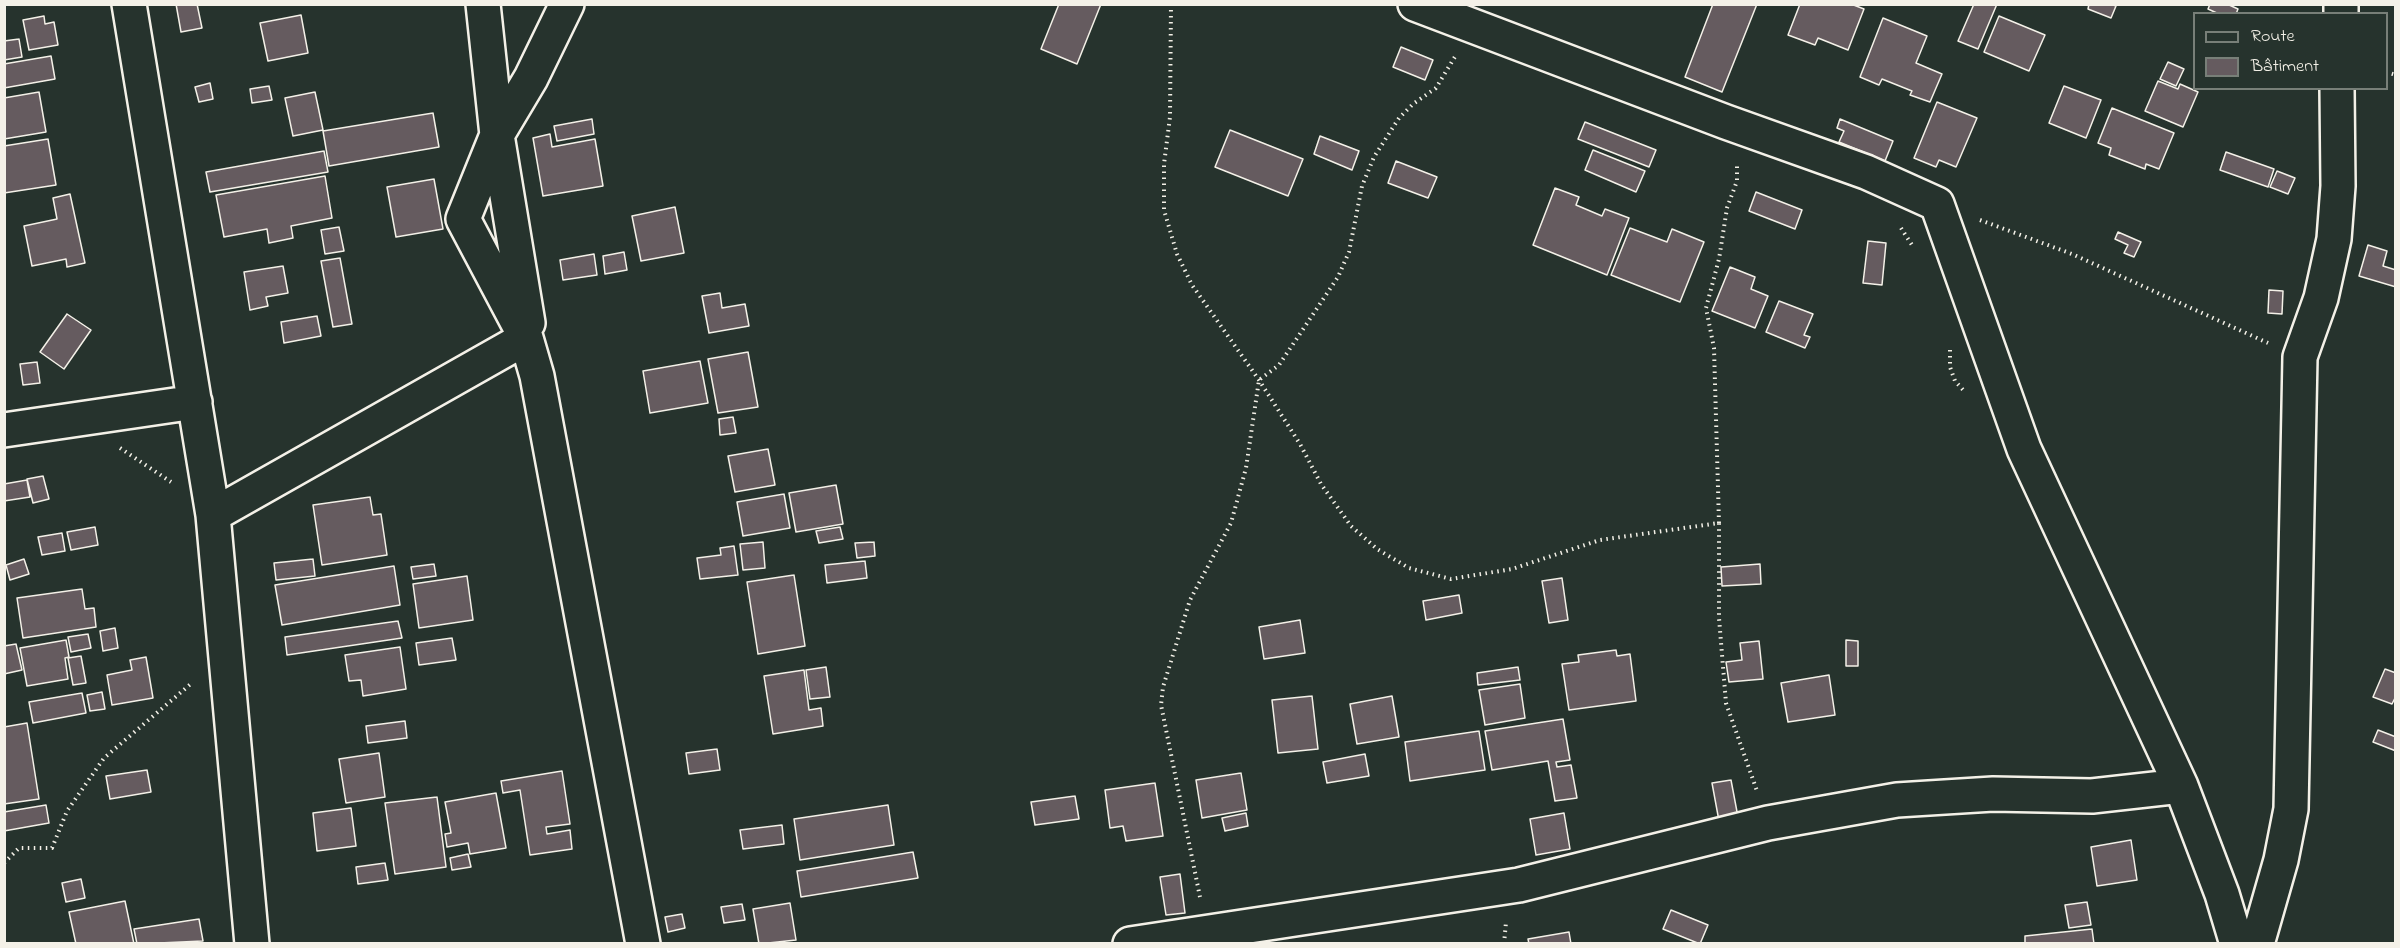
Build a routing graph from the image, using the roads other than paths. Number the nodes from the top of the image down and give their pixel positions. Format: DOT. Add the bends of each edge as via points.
graph roads {
  1 [pos="129,4"];
  2 [pos="483,4"];
  3 [pos="567,4"];
  4 [pos="1420,5"];
  5 [pos="2337,90"];
  6 [pos="497,135"];
  7 [pos="526,338"];
  8 [pos="537,376"];
  9 [pos="195,402"];
  10 [pos="4,430"];
  11 [pos="213,515"];
  12 [pos="2181,786"];
  13 [pos="252,944"];
  14 [pos="643,944"];
  15 [pos="1130,944"];
  16 [pos="2237,944"];
  17 [pos="2257,944"];
  1 -- 9 [label="street"];
  2 -- 6 [label="street"];
  3 -- 6 [label="street" via="531,78"];
  4 -- 12 [label="street" via="1866,172 1937,204 2024,449"];
  5 -- 17 [label="street" via="2334,239 2321,298 2300,357 2291,809"];
  6 -- 7 [label="street" via="463,219"];
  6 -- 8 [label="street"];
  7 -- 8 [label="street"];
  7 -- 11 [label="street"];
  8 -- 14 [label="street"];
  9 -- 10 [label="street"];
  9 -- 11 [label="street"];
  11 -- 13 [label="street"];
  12 -- 15 [label="street" via="2092,796 1993,794 1897,800 1768,823 1519,885"];
  12 -- 16 [label="street"];
}
